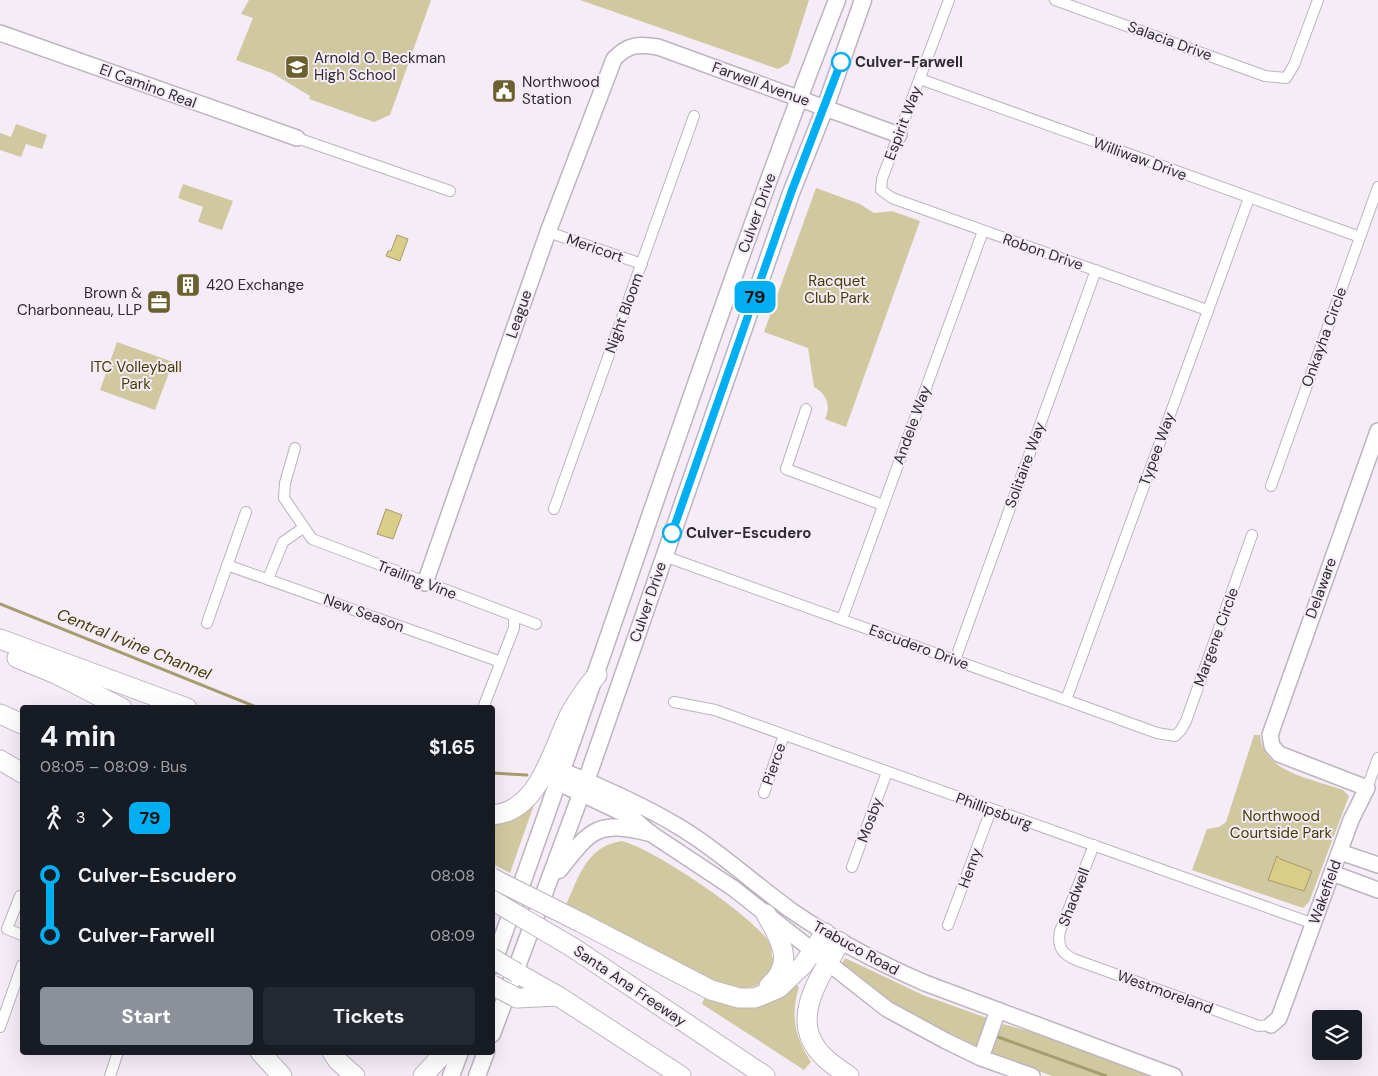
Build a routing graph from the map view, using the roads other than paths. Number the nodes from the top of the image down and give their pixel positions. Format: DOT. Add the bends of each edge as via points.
graph roads {
  1 [pos="837,0"];
  2 [pos="863,0"];
  3 [pos="948,0"];
  4 [pos="1056,0"];
  5 [pos="1318,0"];
  6 [pos="0,33"];
  7 [pos="623,50"];
  8 [pos="920,79"];
  9 [pos="799,99"];
  10 [pos="825,108"];
  11 [pos="694,116"];
  12 [pos="899,135"];
  13 [pos="297,138"];
  14 [pos="1378,187"];
  15 [pos="882,190"];
  16 [pos="450,191"];
  17 [pos="1249,198"];
  18 [pos="983,231"];
  19 [pos="548,232"];
  20 [pos="1360,237"];
  21 [pos="642,264"];
  22 [pos="1096,270"];
  23 [pos="1207,310"];
  24 [pos="806,409"];
  25 [pos="1378,431"];
  26 [pos="296,448"];
  27 [pos="1271,486"];
  28 [pos="883,505"];
  29 [pos="554,509"];
  30 [pos="246,512"];
  31 [pos="303,528"];
  32 [pos="1252,535"];
  33 [pos="664,556"];
  34 [pos="227,566"];
  35 [pos="268,579"];
  36 [pos="424,583"];
  37 [pos="514,616"];
  38 [pos="842,619"];
  39 [pos="207,623"];
  40 [pos="536,624"];
  41 [pos="0,639"];
  42 [pos="0,651"];
  43 [pos="954,660"];
  44 [pos="501,662"];
  45 [pos="597,675"];
  46 [pos="1066,700"];
  47 [pos="674,702"];
  48 [pos="116,705"];
  49 [pos="179,705"];
  50 [pos="485,705"];
  51 [pos="0,714"];
  52 [pos="20,723"];
  53 [pos="784,734"];
  54 [pos="1175,736"];
  55 [pos="1378,758"];
  56 [pos="0,760"];
  57 [pos="887,772"];
  58 [pos="20,773"];
  59 [pos="561,777"];
  60 [pos="584,787"];
  61 [pos="1367,788"];
  62 [pos="764,793"];
  63 [pos="991,810"];
  64 [pos="495,814"];
  65 [pos="650,833"];
  66 [pos="1094,846"];
  67 [pos="1340,852"];
  68 [pos="1378,865"];
  69 [pos="852,867"];
  70 [pos="1332,873"];
  71 [pos="495,880"];
  72 [pos="550,882"];
  73 [pos="1378,890"];
  74 [pos="20,896"];
  75 [pos="495,902"];
  76 [pos="766,914"];
  77 [pos="1314,924"];
  78 [pos="948,925"];
  79 [pos="20,934"];
  80 [pos="833,937"];
  81 [pos="1061,950"];
  82 [pos="813,952"];
  83 [pos="495,958"];
  84 [pos="495,960"];
  85 [pos="827,964"];
  86 [pos="20,971"];
  87 [pos="495,987"];
  88 [pos="552,994"];
  89 [pos="755,998"];
  90 [pos="998,1010"];
  91 [pos="1271,1025"];
  92 [pos="0,1026"];
  93 [pos="495,1026"];
  94 [pos="117,1055"];
  95 [pos="263,1055"];
  96 [pos="334,1055"];
  97 [pos="442,1055"];
  98 [pos="459,1055"];
  99 [pos="485,1055"];
  100 [pos="981,1058"];
  101 [pos="110,1076"];
  102 [pos="282,1076"];
  103 [pos="355,1076"];
  104 [pos="423,1076"];
  105 [pos="451,1076"];
  106 [pos="477,1076"];
  107 [pos="681,1076"];
  108 [pos="765,1076"];
  109 [pos="848,1076"];
  110 [pos="1032,1076"];
  111 [pos="1174,1076"];
  1 -- 9 [label="main road, Culver Drive"];
  2 -- 10 [label="main road, Culver Drive"];
  3 -- 8 [label="street, Espirit Way"];
  4 -- 5 [label="street, Salacia Drive" via="1265,76 1286,78"];
  6 -- 13 [label="street, El Camino Real"];
  7 -- 9 [label="street, Farwell Avenue" via="638,44 658,47"];
  7 -- 19 [label="street, League" via="614,59"];
  8 -- 12 [label="street, Espirit Way"];
  8 -- 17 [label="street, Williwaw Drive"];
  9 -- 10 [label="street, Farwell Avenue"];
  9 -- 45 [label="main road, Culver Drive" via="680,427"];
  10 -- 12 [label="street, Farwell Avenue"];
  10 -- 33 [label="main road, Culver Drive" via="791,193"];
  11 -- 21 [label="street, Night Bloom"];
  12 -- 15 [label="street, Espirit Way" via="882,179"];
  13 -- 16 [label="street"];
  14 -- 20 [label="street, Onkayha Circle"];
  15 -- 18 [label="street, Robon Drive" via="892,198"];
  17 -- 20 [label="street, Williwaw Drive"];
  17 -- 23 [label="street, Typee Way"];
  18 -- 22 [label="street, Robon Drive"];
  18 -- 28 [label="street, Andele Way"];
  19 -- 21 [label="street, Mericort"];
  19 -- 36 [label="street, League"];
  20 -- 27 [label="street, Onkayha Circle"];
  21 -- 29 [label="street, Night Bloom"];
  22 -- 23 [label="street, Robon Drive"];
  22 -- 43 [label="street, Solitaire Way"];
  23 -- 46 [label="street, Typee Way"];
  24 -- 28 [label="street" via="786,469"];
  25 -- 61 [label="street, Delaware" via="1270,735 1272,746 1279,754"];
  26 -- 31 [label="street, Trailing Vine" via="285,483 284,498"];
  28 -- 38 [label="street, Andele Way"];
  30 -- 34 [label="street"];
  31 -- 35 [label="street" via="283,542"];
  31 -- 36 [label="street, Trailing Vine" via="312,539"];
  32 -- 54 [label="street, Margene Circle" via="1186,721"];
  33 -- 38 [label="street, Escudero Drive"];
  33 -- 60 [label="main road, Culver Drive"];
  34 -- 35 [label="street, New Season"];
  34 -- 39 [label="street"];
  35 -- 44 [label="street, New Season"];
  36 -- 37 [label="street, Trailing Vine"];
  37 -- 40 [label="street, Trailing Vine"];
  37 -- 44 [label="street" via="514,628"];
  38 -- 43 [label="street, Escudero Drive"];
  41 -- 49 [label="highway"];
  42 -- 48 [label="highway" via="56,674"];
  43 -- 46 [label="street, Escudero Drive"];
  44 -- 50 [label="street"];
  45 -- 59 [label="main road, Culver Drive"];
  45 -- 64 [label="highway" via="582,692 568,717 536,787 518,804"];
  46 -- 54 [label="street, Escudero Drive"];
  47 -- 53 [label="street, Phillipsburg" via="715,710"];
  51 -- 52 [label="highway"];
  53 -- 57 [label="street, Phillipsburg"];
  53 -- 62 [label="street, Pierce"];
  55 -- 61 [label="street, Wakefield"];
  56 -- 58 [label="highway"];
  57 -- 63 [label="street, Phillipsburg"];
  57 -- 69 [label="street, Mosby"];
  59 -- 60 [label="street, Trabuco Road"];
  59 -- 83 [label="main road, Culver Drive"];
  60 -- 65 [label="street, Trabuco Road" via="633,818"];
  60 -- 72 [label="main road, Culver Drive"];
  60 -- 80 [label="street, Trabuco Road" via="676,824"];
  61 -- 67 [label="street, Wakefield"];
  63 -- 66 [label="street, Phillipsburg"];
  63 -- 78 [label="street, Henry"];
  65 -- 72 [label="main road" via="622,827 602,828 582,842"];
  65 -- 76 [label="street, Trabuco Road" via="696,862"];
  66 -- 77 [label="street, Phillipsburg"];
  66 -- 81 [label="street, Shadwell" via="1060,931 1058,941"];
  67 -- 68 [label="street"];
  67 -- 70 [label="street, Wakefield"];
  70 -- 73 [label="street"];
  70 -- 77 [label="street, Wakefield"];
  71 -- 89 [label="highway, bridge" via="711,990 739,998"];
  72 -- 93 [label="main road, Culver Drive"];
  74 -- 79 [label="street" via="8,929"];
  75 -- 108 [label="highway, Santa Ana Freeway, bridge" via="572,947"];
  76 -- 82 [label="street, Trabuco Road"];
  76 -- 89 [label="highway" via="782,945 783,967 778,978"];
  77 -- 91 [label="street, Wakefield" via="1279,1018"];
  80 -- 82 [label="highway"];
  80 -- 85 [label="highway"];
  80 -- 90 [label="street, Trabuco Road" via="925,983"];
  81 -- 91 [label="street, Westmoreland" via="1076,960 1259,1026"];
  82 -- 85 [label="street, Trabuco Road"];
  82 -- 89 [label="highway" via="779,988"];
  84 -- 88 [label="highway, bridge"];
  85 -- 100 [label="street, Trabuco Road" via="887,1009"];
  85 -- 109 [label="highway" via="809,999 806,1012 808,1026 822,1056"];
  86 -- 92 [label="street"];
  87 -- 88 [label="highway, bridge" via="517,998"];
  88 -- 107 [label="highway"];
  90 -- 100 [label="street"];
  90 -- 111 [label="street, Trabuco Road"];
  94 -- 101 [label="street"];
  95 -- 102 [label="highway"];
  96 -- 103 [label="highway"];
  97 -- 104 [label="highway"];
  98 -- 105 [label="main road"];
  99 -- 106 [label="main road"];
  100 -- 110 [label="street, Trabuco Road"];
}
